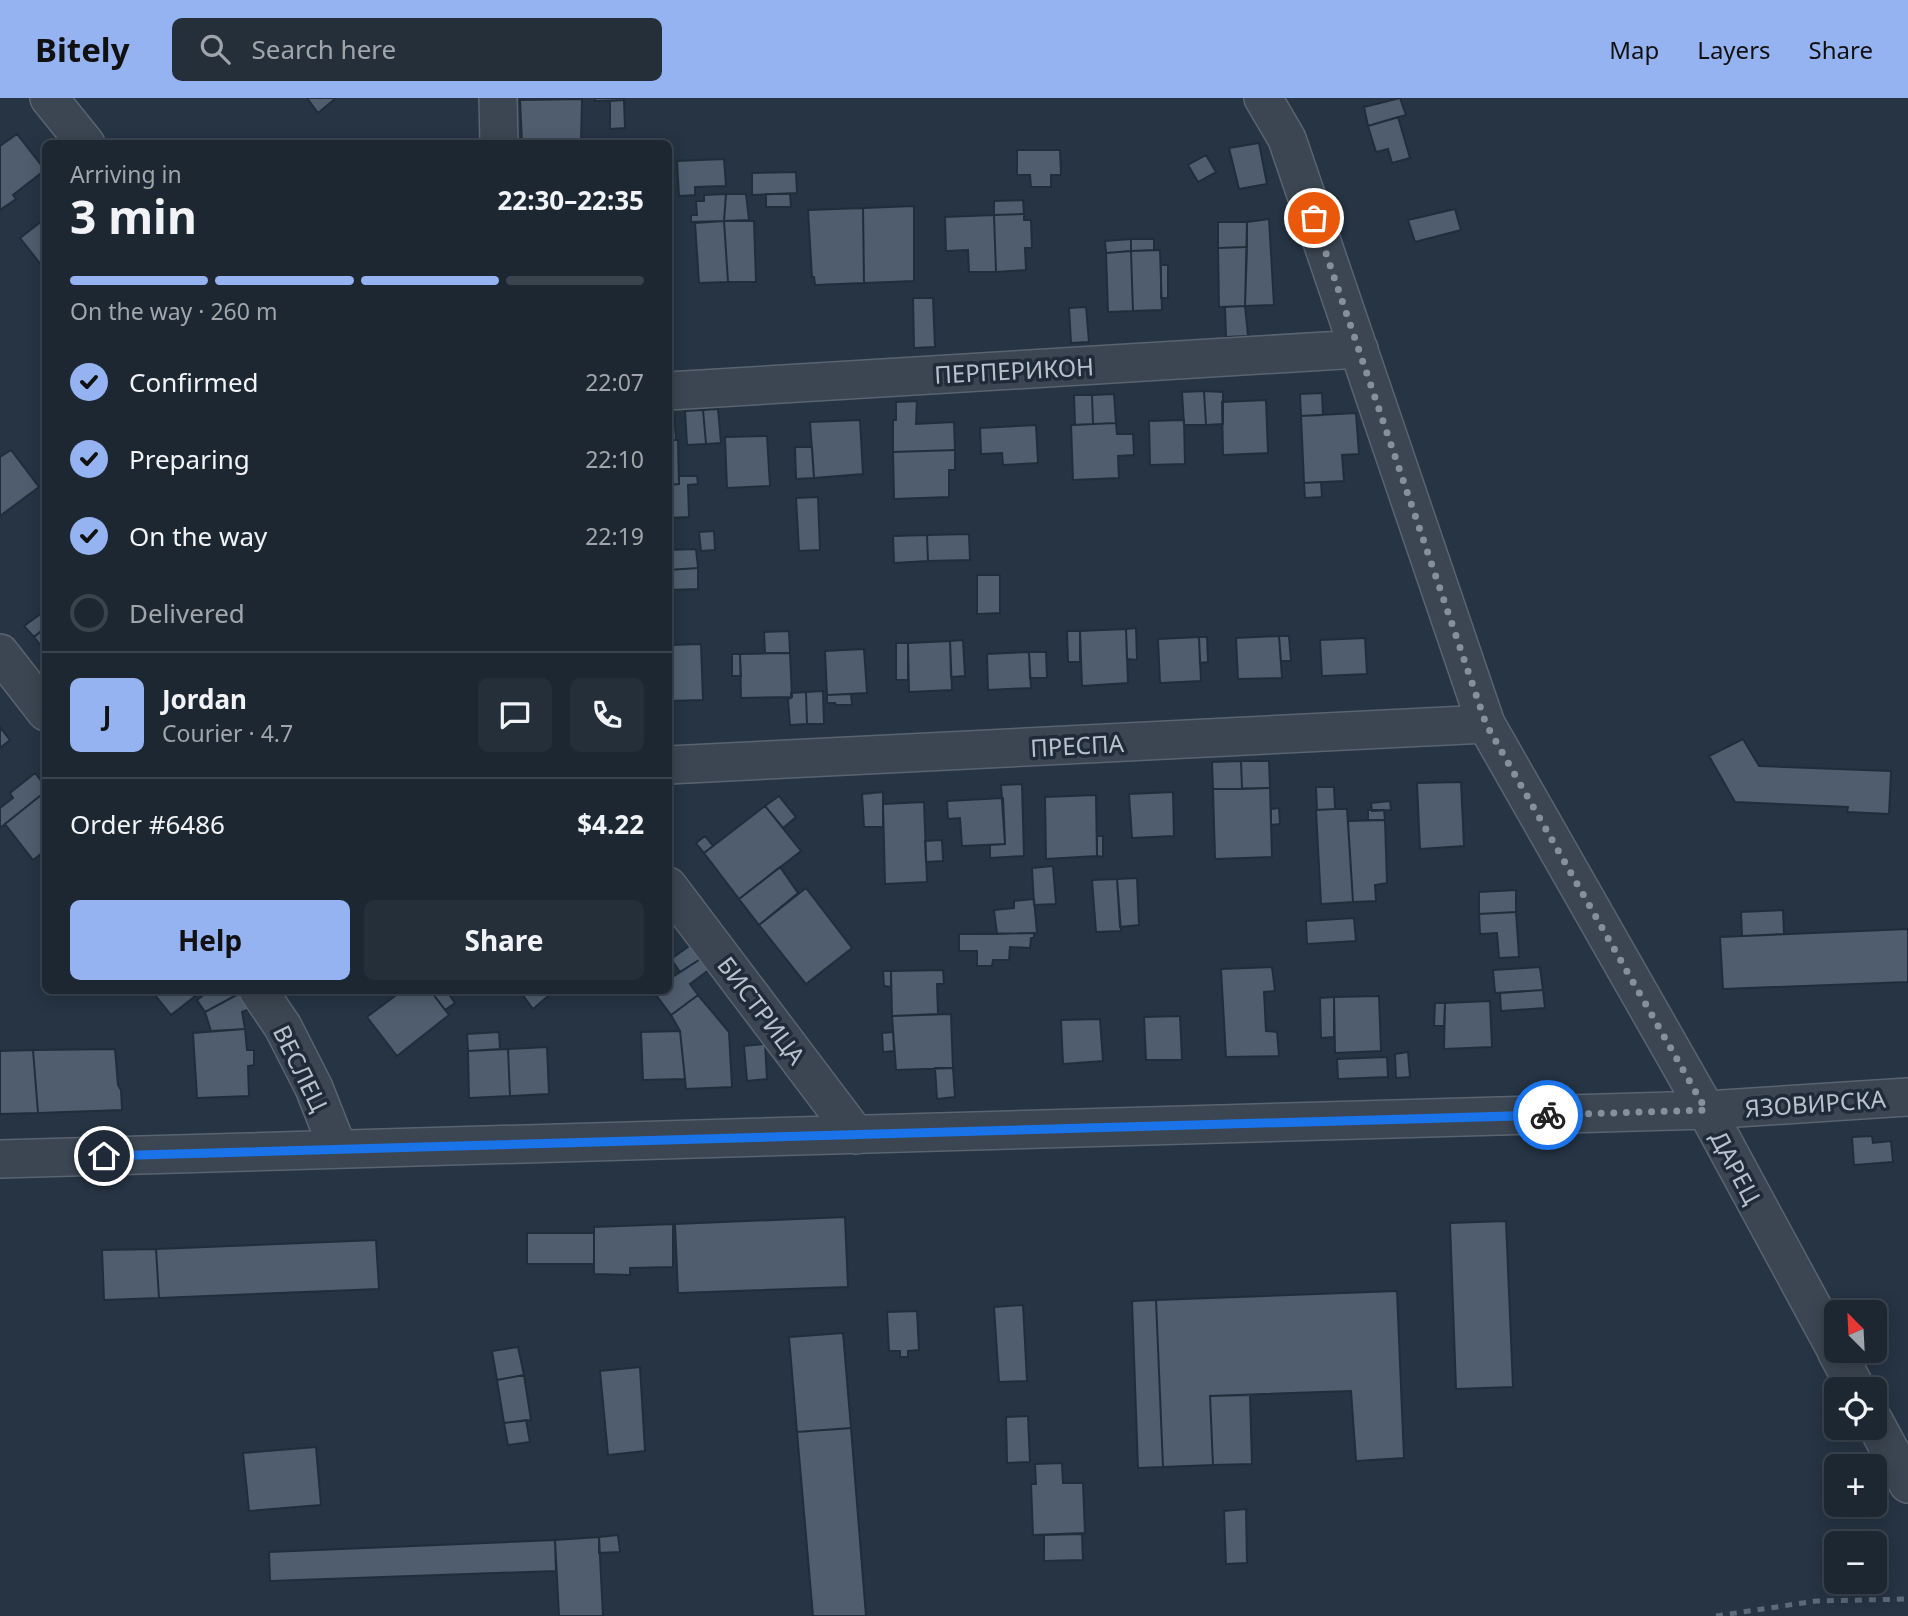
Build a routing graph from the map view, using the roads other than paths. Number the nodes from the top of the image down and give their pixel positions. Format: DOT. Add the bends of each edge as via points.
graph roads {
  1 [pos="49,98"];
  2 [pos="498,98"];
  3 [pos="1263,98"];
  4 [pos="83,140"];
  5 [pos="499,140"];
  6 [pos="1359,348"];
  7 [pos="672,391"];
  8 [pos="0,653"];
  9 [pos="42,707"];
  10 [pos="1486,724"];
  11 [pos="672,765"];
  12 [pos="672,891"];
  13 [pos="261,994"];
  14 [pos="1908,1097"];
  15 [pos="1706,1110"];
  16 [pos="856,1135"];
  17 [pos="338,1149"];
  18 [pos="0,1159"];
  19 [pos="1824,1329"];
  20 [pos="1884,1440"];
  21 [pos="1908,1484"];
  1 -- 4 [label="street"];
  2 -- 5 [label="street"];
  3 -- 6 [label="street, ДАРЕЦ" via="1286,139"];
  6 -- 7 [label="street, ПЕРПЕРИКОН"];
  6 -- 10 [label="street, ДАРЕЦ"];
  8 -- 9 [label="street"];
  10 -- 11 [label="street, ПРЕСПА"];
  10 -- 15 [label="street, ДАРЕЦ"];
  12 -- 16 [label="street, БИСТРИЦА"];
  13 -- 17 [label="street, ВЕСЛЕЦ" via="284,1027"];
  14 -- 15 [label="street, ЯЗОВИРСКА"];
  15 -- 16 [label="street, ЯЗОВИРСКА"];
  15 -- 19 [label="street, ДАРЕЦ"];
  16 -- 17 [label="street, ЯЗОВИРСКА"];
  17 -- 18 [label="street, ЯЗОВИРСКА"];
  20 -- 21 [label="street"];
}
